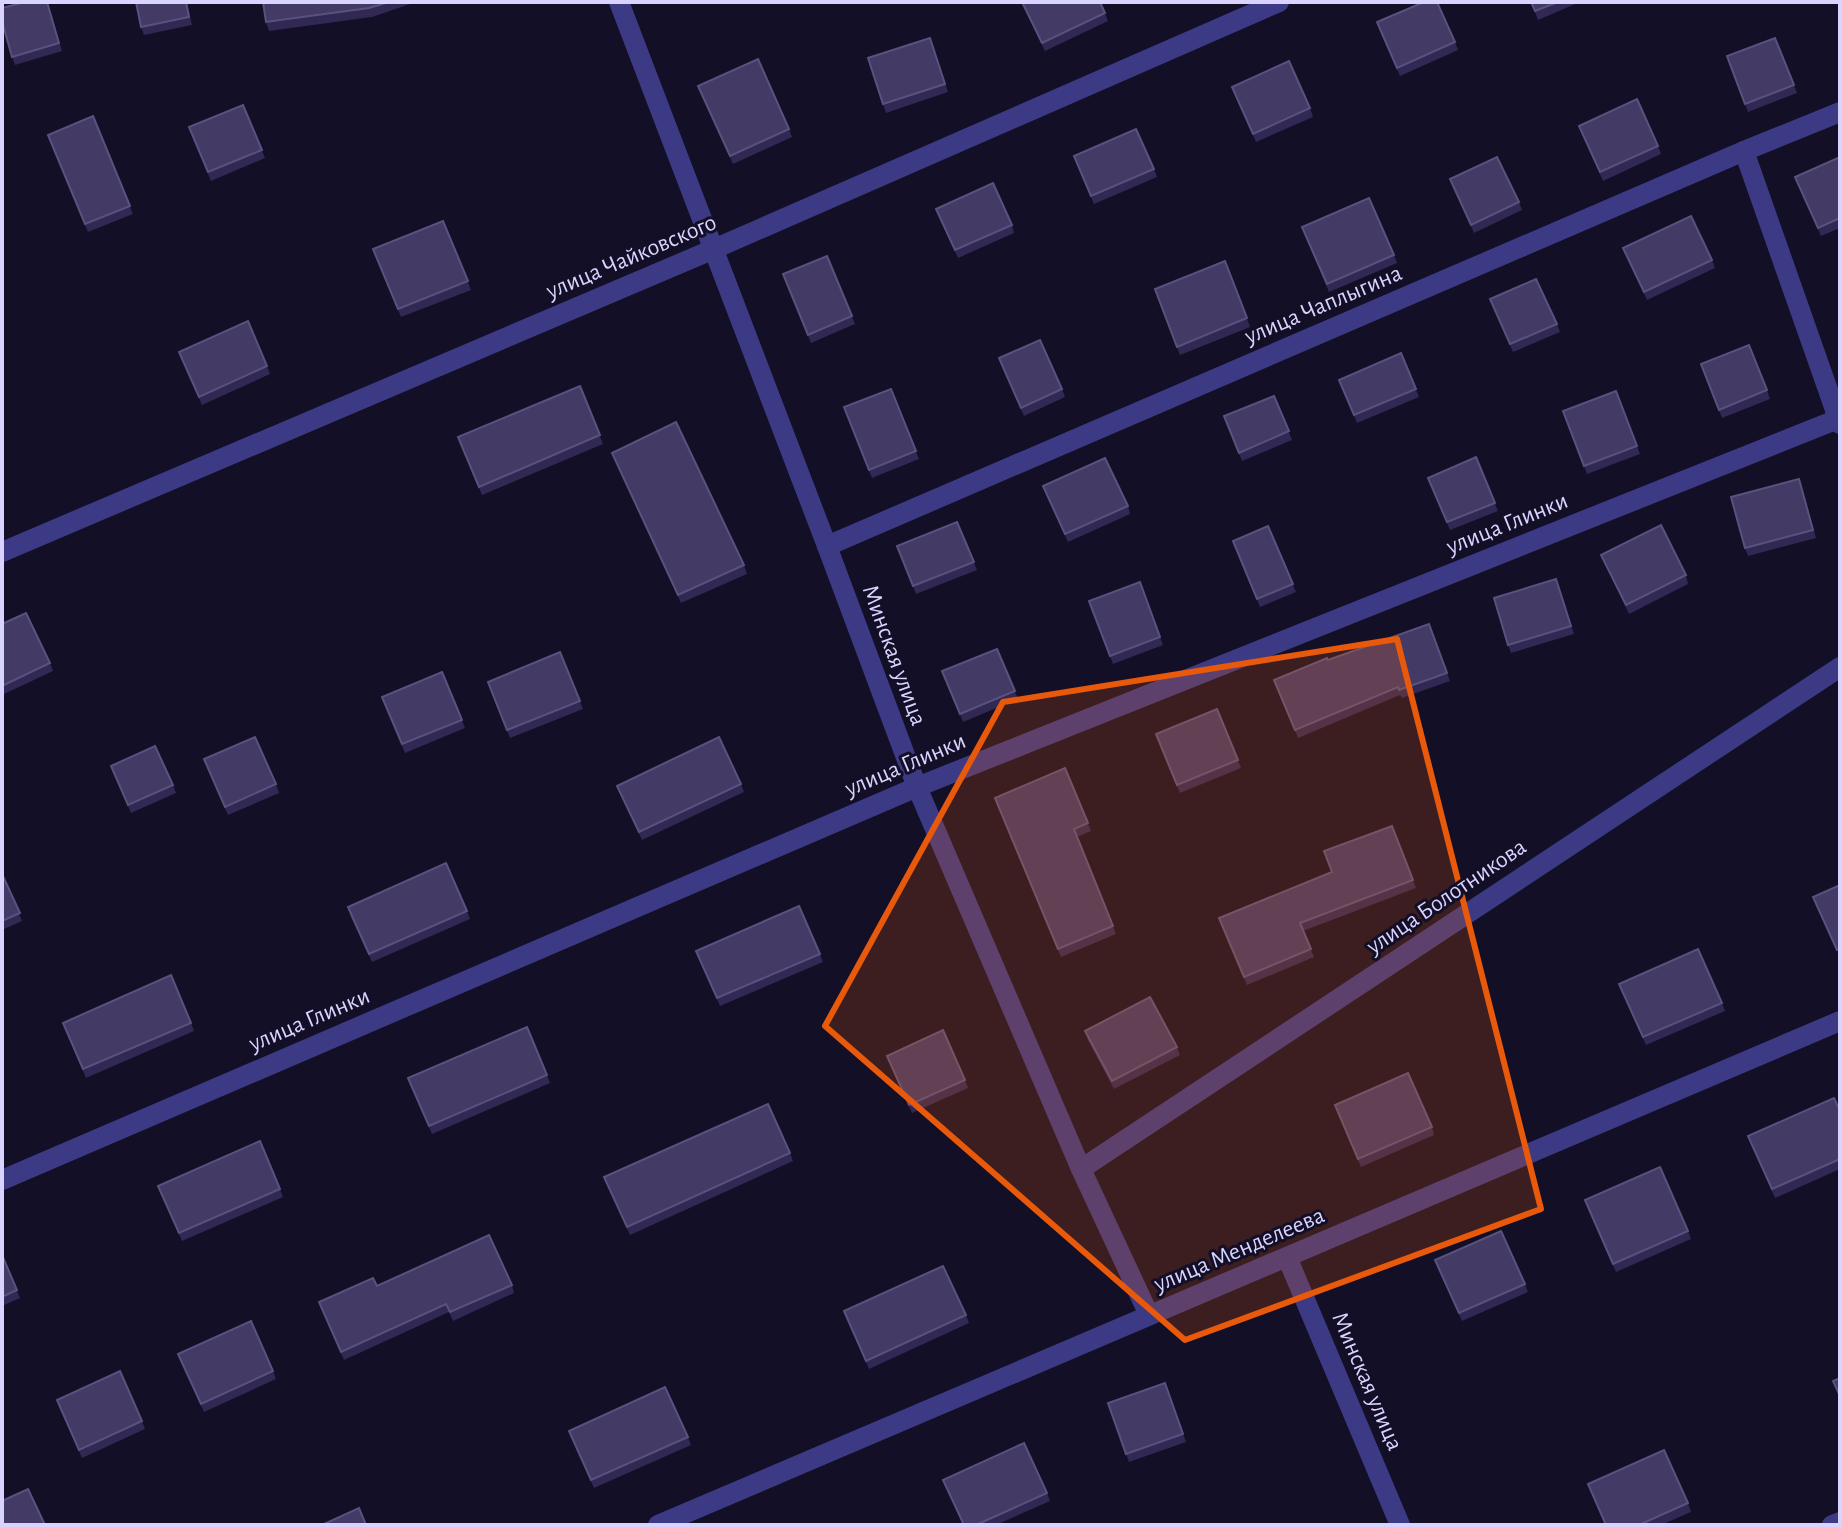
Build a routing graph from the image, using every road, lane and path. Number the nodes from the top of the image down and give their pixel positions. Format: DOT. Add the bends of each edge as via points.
graph roads {
  1 [pos="619,2"];
  2 [pos="1279,2"];
  3 [pos="1840,112"];
  4 [pos="1744,151"];
  5 [pos="714,249"];
  6 [pos="1839,422"];
  7 [pos="827,546"];
  8 [pos="2,552"];
  9 [pos="1840,667"];
  10 [pos="917,787"];
  11 [pos="1840,1021"];
  12 [pos="1081,1169"];
  13 [pos="2,1180"];
  14 [pos="1287,1257"];
  15 [pos="1149,1315"];
  16 [pos="1840,1522"];
  17 [pos="658,1525"];
  18 [pos="1400,1525"];
  19 [pos="1832,1525"];
  1 -- 5 [label="street, Минская улица"];
  2 -- 5 [label="street, улица Чайковского"];
  3 -- 4 [label="street, улица Чаплыгина"];
  4 -- 6 [label="street"];
  4 -- 7 [label="street, улица Чаплыгина"];
  5 -- 7 [label="street, Минская улица"];
  5 -- 8 [label="street, улица Чайковского"];
  6 -- 10 [label="street, улица Глинки"];
  7 -- 10 [label="street, Минская улица"];
  9 -- 12 [label="street, улица Болотникова"];
  10 -- 12 [label="street, Минская улица"];
  10 -- 13 [label="street, улица Глинки"];
  11 -- 14 [label="street, улица Менделеева"];
  12 -- 15 [label="street, Минская улица"];
  14 -- 15 [label="street, улица Менделеева"];
  14 -- 18 [label="street, Минская улица"];
  15 -- 17 [label="street, улица Менделеева"];
  16 -- 19 [label="street"];
}
